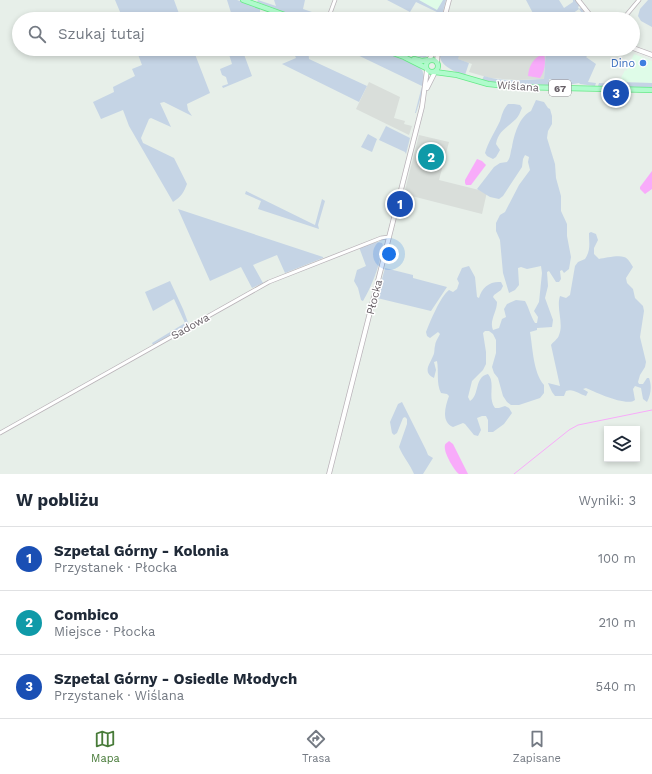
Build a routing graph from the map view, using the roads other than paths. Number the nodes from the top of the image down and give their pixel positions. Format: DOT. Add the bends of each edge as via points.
graph roads {
  1 [pos="242,0"];
  2 [pos="335,0"];
  3 [pos="449,0"];
  4 [pos="578,0"];
  5 [pos="639,0"];
  6 [pos="276,12"];
  7 [pos="331,12"];
  8 [pos="446,12"];
  9 [pos="587,12"];
  10 [pos="629,12"];
  11 [pos="640,51"];
  12 [pos="652,55"];
  13 [pos="432,56"];
  14 [pos="438,56"];
  15 [pos="404,57"];
  16 [pos="430,60"];
  17 [pos="438,64"];
  18 [pos="426,69"];
  19 [pos="435,72"];
  20 [pos="457,75"];
  21 [pos="652,90"];
  22 [pos="424,96"];
  23 [pos="389,237"];
  24 [pos="0,433"];
  25 [pos="329,474"];
  1 -- 6 [label="main road"];
  2 -- 7 [label="street"];
  3 -- 8 [label="main road"];
  4 -- 9 [label="main road"];
  5 -- 10 [label="street"];
  11 -- 12 [label="main road"];
  13 -- 16 [label="main road"];
  14 -- 17 [label="main road"];
  15 -- 16 [label="main road, 67"];
  15 -- 18 [label="main road, 67"];
  16 -- 17 [label="main road, 67"];
  16 -- 18 [label="main road" via="426,64"];
  17 -- 19 [label="main road"];
  17 -- 20 [label="main road, Wiślana / 67"];
  18 -- 19 [label="main road, 67"];
  18 -- 22 [label="main road, Płocka"];
  19 -- 20 [label="main road, Wiślana / 67"];
  19 -- 22 [label="main road, Płocka"];
  20 -- 21 [label="main road, Wiślana / 67" via="488,84 518,87"];
  22 -- 23 [label="main road, Płocka"];
  23 -- 24 [label="street, Sadowa" via="274,279"];
  23 -- 25 [label="main road, Płocka"];
}
